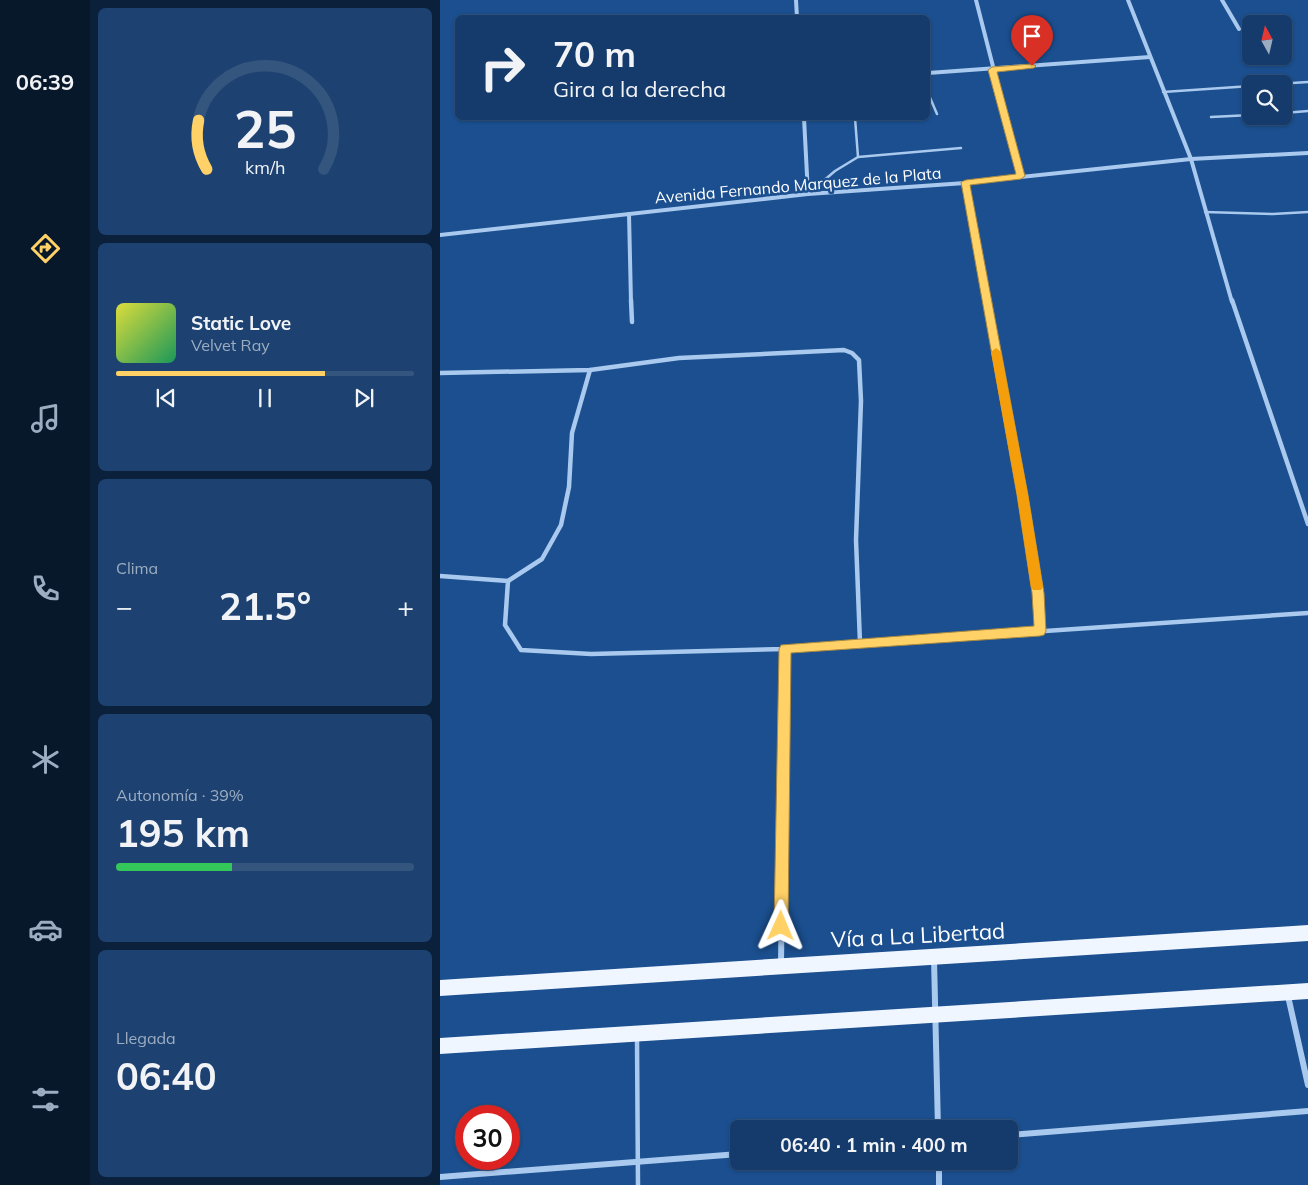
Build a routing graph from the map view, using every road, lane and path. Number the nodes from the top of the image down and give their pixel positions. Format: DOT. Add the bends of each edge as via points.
graph roads {
  1 [pos="796,0"];
  2 [pos="976,0"];
  3 [pos="1128,0"];
  4 [pos="1222,0"];
  5 [pos="797,15"];
  6 [pos="1239,28"];
  7 [pos="1150,57"];
  8 [pos="992,70"];
  9 [pos="930,73"];
  10 [pos="1308,82"];
  11 [pos="1292,83"];
  12 [pos="1242,87"];
  13 [pos="1164,92"];
  14 [pos="930,97"];
  15 [pos="1308,111"];
  16 [pos="1292,112"];
  17 [pos="937,114"];
  18 [pos="1242,115"];
  19 [pos="1211,117"];
  20 [pos="804,120"];
  21 [pos="855,120"];
  22 [pos="961,148"];
  23 [pos="1308,153"];
  24 [pos="858,157"];
  25 [pos="1191,160"];
  26 [pos="1021,176"];
  27 [pos="966,182"];
  28 [pos="808,194"];
  29 [pos="1205,212"];
  30 [pos="1308,212"];
  31 [pos="629,214"];
  32 [pos="440,235"];
  33 [pos="632,322"];
  34 [pos="590,370"];
  35 [pos="440,373"];
  36 [pos="1308,524"];
  37 [pos="440,576"];
  38 [pos="508,581"];
  39 [pos="1308,612"];
  40 [pos="1040,631"];
  41 [pos="860,643"];
  42 [pos="785,649"];
  43 [pos="1308,933"];
  44 [pos="934,957"];
  45 [pos="780,966"];
  46 [pos="440,988"];
  47 [pos="1308,991"];
  48 [pos="1287,993"];
  49 [pos="936,1014"];
  50 [pos="637,1033"];
  51 [pos="440,1046"];
  52 [pos="1308,1085"];
  53 [pos="1308,1111"];
  54 [pos="938,1120"];
  55 [pos="1018,1134"];
  56 [pos="730,1155"];
  57 [pos="638,1161"];
  58 [pos="939,1170"];
  59 [pos="440,1176"];
  60 [pos="638,1185"];
  61 [pos="939,1185"];
  1 -- 5 [label="street"];
  2 -- 8 [label="street"];
  3 -- 7 [label="street"];
  4 -- 6 [label="street"];
  7 -- 8 [label="street"];
  7 -- 13 [label="street"];
  8 -- 9 [label="street"];
  8 -- 26 [label="street"];
  10 -- 11 [label="lane"];
  12 -- 13 [label="lane"];
  13 -- 25 [label="street"];
  14 -- 17 [label="lane"];
  15 -- 16 [label="lane"];
  18 -- 19 [label="lane"];
  20 -- 28 [label="street"];
  21 -- 24 [label="lane"];
  22 -- 24 [label="lane"];
  23 -- 25 [label="street, Avenida Fernando Marquez de la Plata"];
  24 -- 28 [label="lane"];
  25 -- 26 [label="street, Avenida Fernando Marquez de la Plata"];
  25 -- 29 [label="street"];
  26 -- 27 [label="street, Avenida Fernando Marquez de la Plata"];
  27 -- 28 [label="street, Avenida Fernando Marquez de la Plata"];
  27 -- 40 [label="street" via="1023,495 1038,593"];
  28 -- 31 [label="street, Avenida Fernando Marquez de la Plata"];
  29 -- 30 [label="lane"];
  29 -- 36 [label="street" via="1236,316"];
  31 -- 32 [label="street, Avenida Fernando Marquez de la Plata"];
  31 -- 33 [label="street"];
  34 -- 35 [label="street"];
  34 -- 38 [label="street" via="572,433 569,487 561,525 542,559"];
  34 -- 41 [label="street" via="679,358 835,350 852,353 859,360 861,401 856,540"];
  37 -- 38 [label="street"];
  38 -- 42 [label="street" via="505,624 521,650 591,654"];
  39 -- 40 [label="street"];
  40 -- 41 [label="street"];
  41 -- 42 [label="street"];
  42 -- 45 [label="street"];
  43 -- 44 [label="main road, Vía a La Libertad"];
  44 -- 45 [label="main road, Vía a La Libertad"];
  44 -- 49 [label="street"];
  45 -- 46 [label="main road, Vía a La Libertad"];
  47 -- 48 [label="main road"];
  48 -- 49 [label="main road"];
  48 -- 52 [label="street"];
  49 -- 50 [label="main road"];
  49 -- 54 [label="street"];
  50 -- 51 [label="main road"];
  50 -- 57 [label="lane"];
  53 -- 55 [label="street"];
  56 -- 57 [label="street"];
  57 -- 59 [label="street"];
  57 -- 60 [label="lane"];
  58 -- 61 [label="street"];
}
